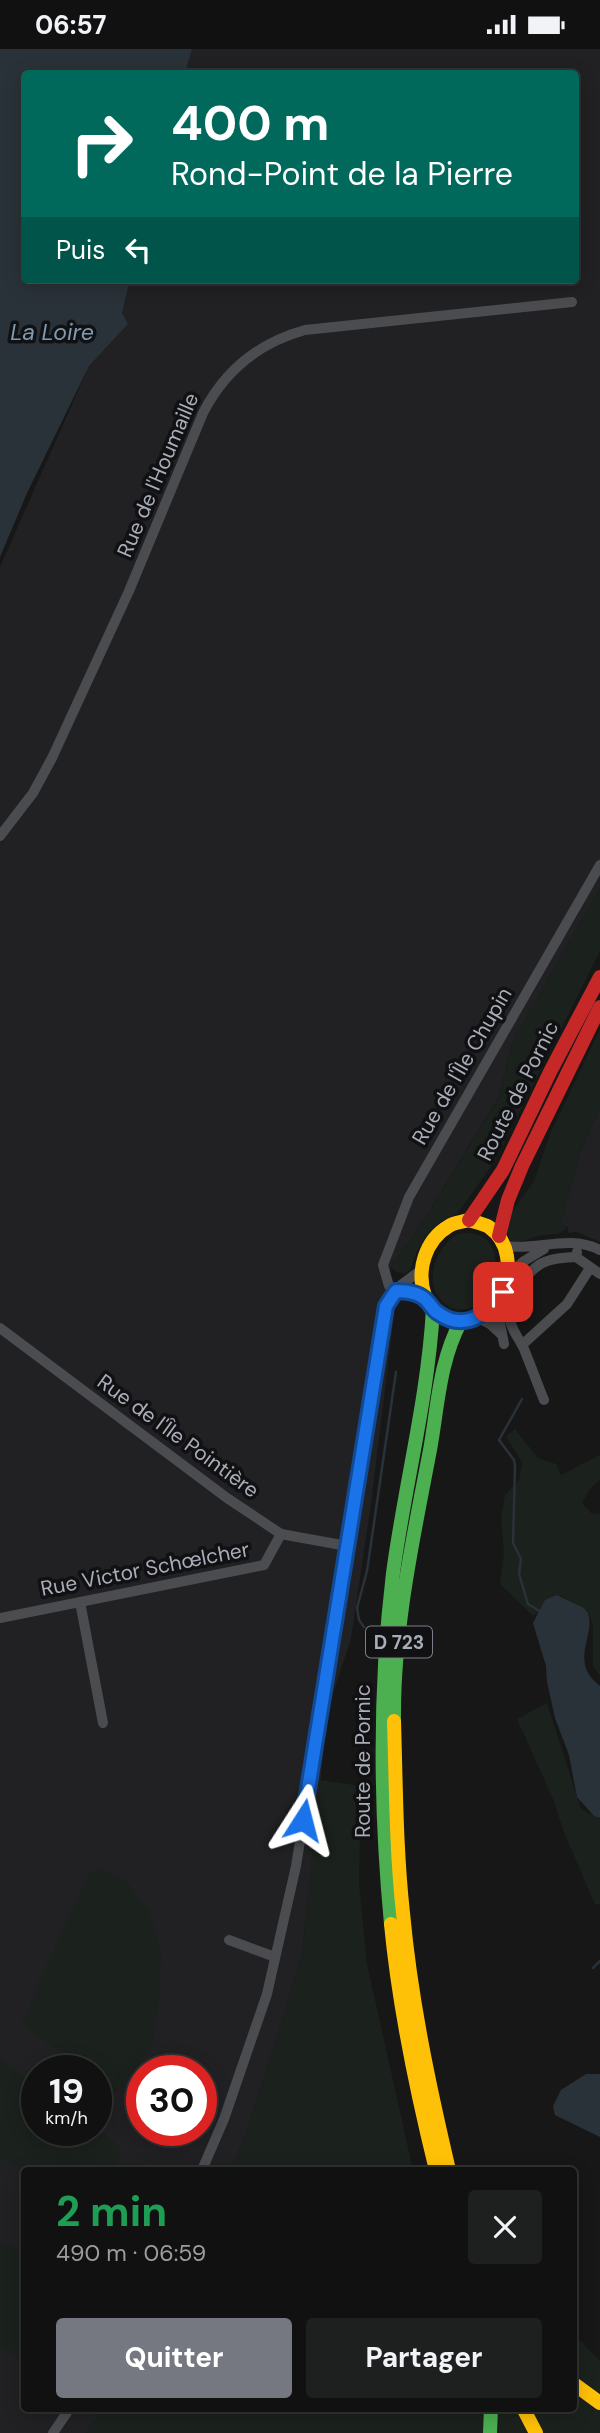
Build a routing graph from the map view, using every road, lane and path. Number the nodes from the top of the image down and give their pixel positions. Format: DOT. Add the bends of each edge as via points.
graph roads {
  1 [pos="572,302"];
  2 [pos="0,837"];
  3 [pos="600,865"];
  4 [pos="600,977"];
  5 [pos="600,1007"];
  6 [pos="469,1220"];
  7 [pos="502,1241"];
  8 [pos="579,1243"];
  9 [pos="552,1244"];
  10 [pos="600,1251"];
  11 [pos="576,1257"];
  12 [pos="590,1268"];
  13 [pos="421,1270"];
  14 [pos="600,1274"];
  15 [pos="508,1275"];
  16 [pos="396,1291"];
  17 [pos="499,1298"];
  18 [pos="429,1304"];
  19 [pos="478,1318"];
  20 [pos="461,1321"];
  21 [pos="0,1328"];
  22 [pos="522,1345"];
  23 [pos="544,1400"];
  24 [pos="281,1534"];
  25 [pos="347,1546"];
  26 [pos="80,1602"];
  27 [pos="0,1618"];
  28 [pos="103,1723"];
  29 [pos="229,1940"];
  30 [pos="275,1957"];
  31 [pos="203,2167"];
  32 [pos="435,2167"];
  33 [pos="448,2167"];
  34 [pos="577,2386"];
  35 [pos="600,2403"];
  36 [pos="67,2412"];
  37 [pos="491,2412"];
  38 [pos="525,2412"];
  39 [pos="539,2412"];
  40 [pos="53,2433"];
  41 [pos="490,2433"];
  42 [pos="534,2433"];
  43 [pos="548,2433"];
  1 -- 2 [label="street, Rue de l'Houmaille" via="311,329 271,342 236,366 203,413 130,591 52,758"];
  3 -- 16 [label="street, Rue de l'Île Chupin" via="409,1197 383,1265 389,1286"];
  4 -- 6 [label="main road, Route de Pornic" via="503,1170"];
  5 -- 7 [label="main road, Route de Pornic" via="511,1190 501,1220"];
  6 -- 7 [label="main road" via="483,1223"];
  6 -- 13 [label="main road" via="452,1223 436,1235"];
  7 -- 9 [label="street" via="521,1248"];
  7 -- 15 [label="main road"];
  8 -- 9 [label="street"];
  8 -- 10 [label="street"];
  8 -- 11 [label="street"];
  9 -- 15 [label="street"];
  11 -- 12 [label="street"];
  11 -- 22 [label="street" via="547,1260 520,1286 509,1314"];
  12 -- 14 [label="street"];
  12 -- 22 [label="street" via="567,1304"];
  13 -- 16 [label="street"];
  13 -- 18 [label="main road"];
  15 -- 17 [label="main road"];
  16 -- 18 [label="street" via="415,1294"];
  16 -- 25 [label="street" via="386,1306"];
  17 -- 19 [label="main road"];
  17 -- 19 [label="street" via="503,1339"];
  18 -- 20 [label="main road" via="449,1319"];
  18 -- 32 [label="main road, Route de Pornic / D 723" via="424,1397 387,1630 382,1800 398,1994"];
  19 -- 20 [label="main road"];
  20 -- 33 [label="main road, Route de Pornic / D 723" via="443,1372 416,1513 395,1687 400,1909 425,2071"];
  21 -- 24 [label="street, Rue de l'Île Pointière"];
  22 -- 23 [label="street"];
  24 -- 25 [label="street, Rue de l'Île Pointière"];
  24 -- 26 [label="street, Rue Victor Schœlcher" via="264,1565"];
  25 -- 30 [label="street" via="296,1866"];
  26 -- 27 [label="street, Rue Victor Schœlcher"];
  26 -- 28 [label="street"];
  29 -- 30 [label="street"];
  30 -- 31 [label="street" via="247,2056"];
  34 -- 35 [label="main road"];
  36 -- 40 [label="street"];
  37 -- 41 [label="main road"];
  38 -- 42 [label="main road"];
  39 -- 43 [label="main road"];
}
